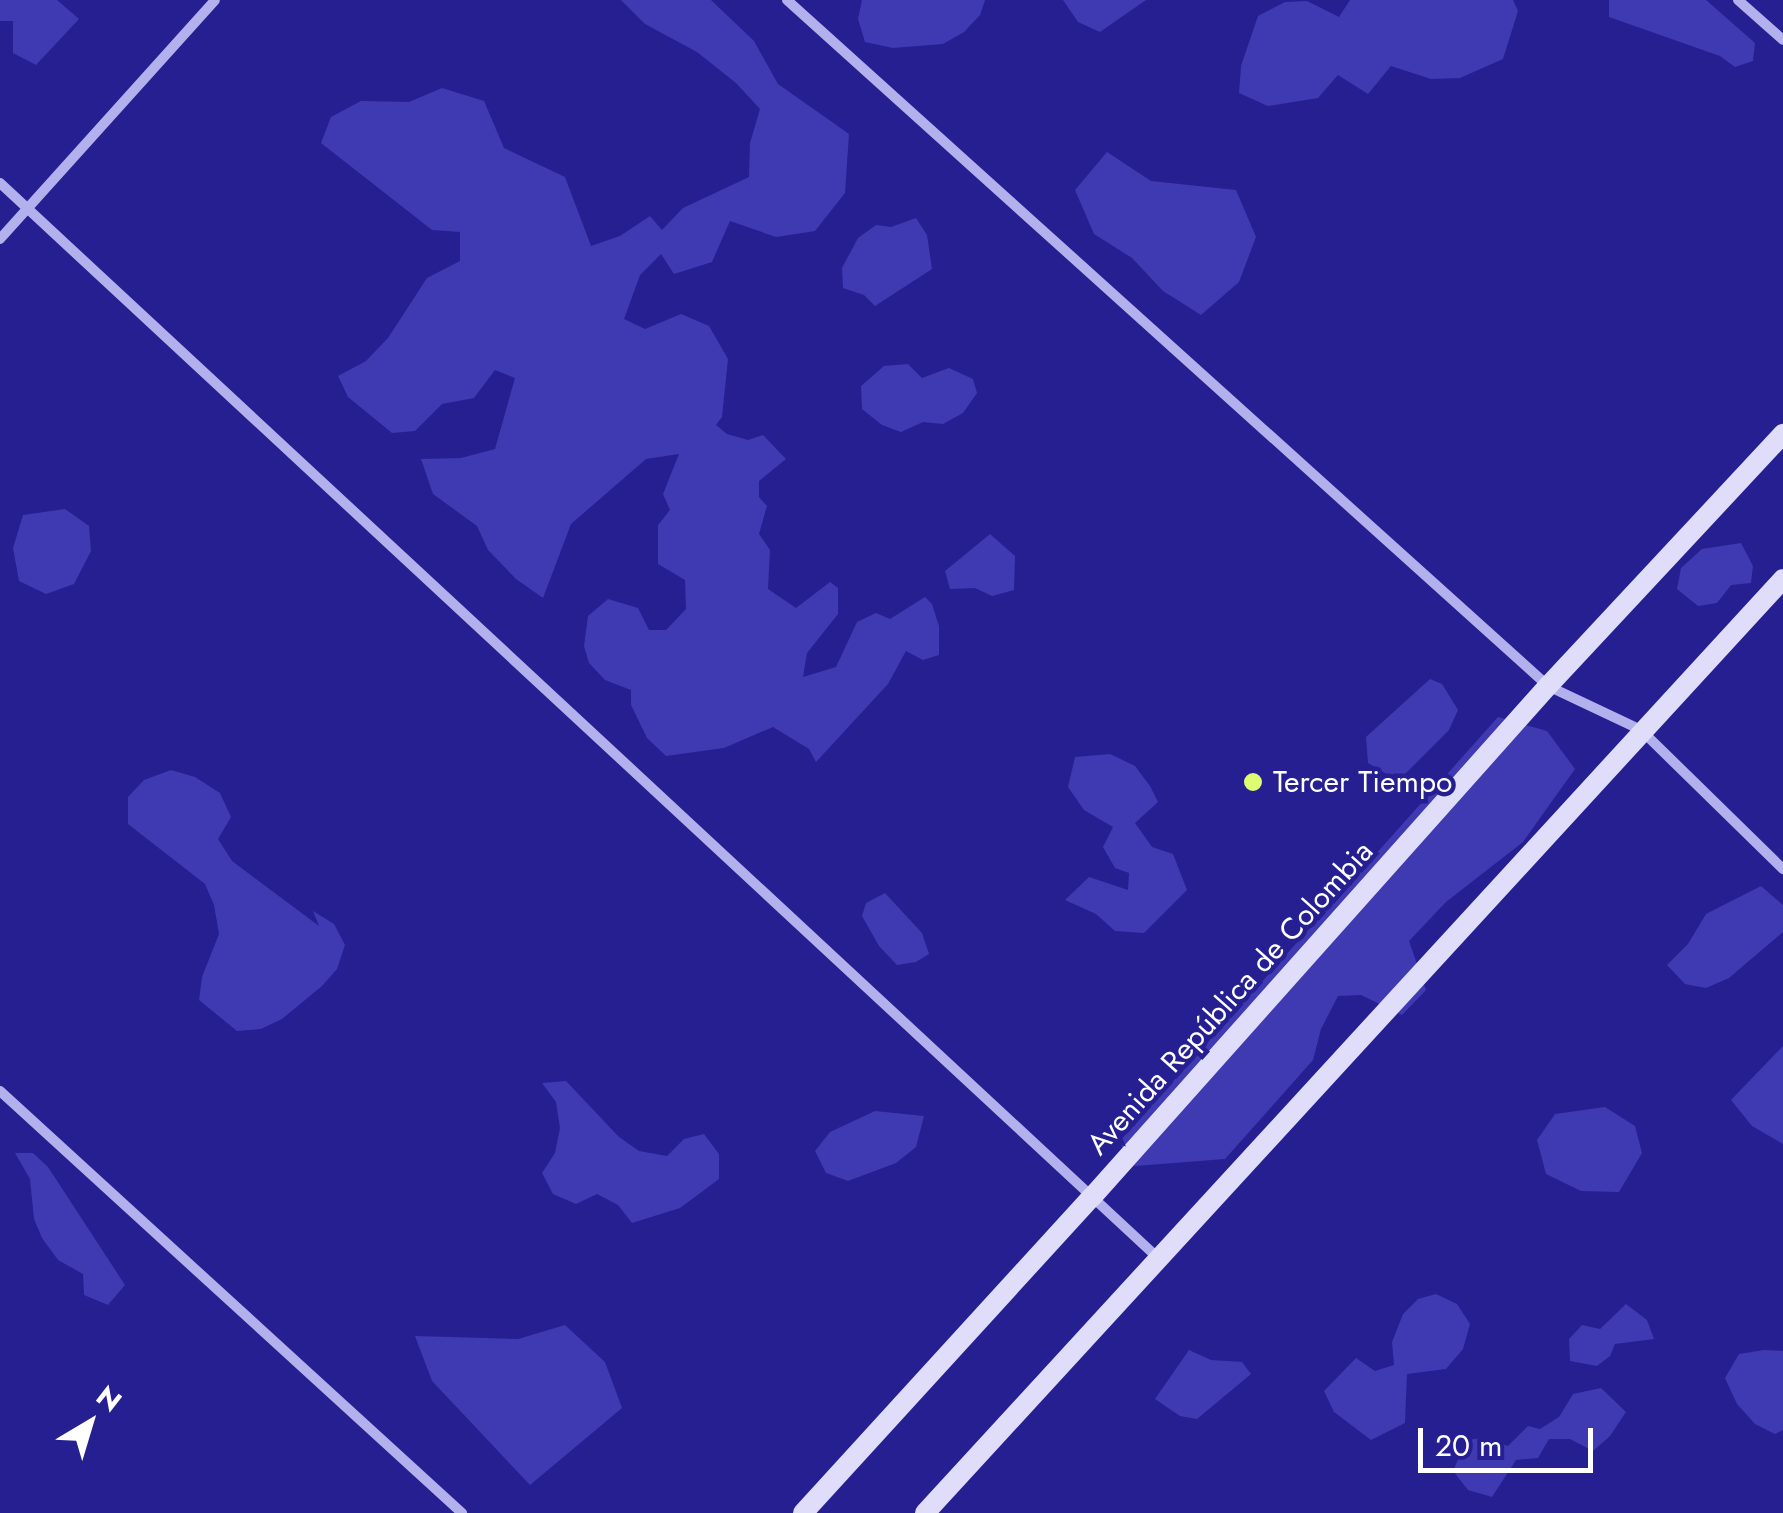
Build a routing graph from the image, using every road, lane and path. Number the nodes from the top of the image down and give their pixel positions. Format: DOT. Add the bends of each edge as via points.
graph roads {
  1 [pos="215,0"];
  2 [pos="787,0"];
  3 [pos="1738,0"];
  4 [pos="1783,40"];
  5 [pos="0,184"];
  6 [pos="28,208"];
  7 [pos="0,239"];
  8 [pos="1783,434"];
  9 [pos="1783,579"];
  10 [pos="1548,686"];
  11 [pos="1641,730"];
  12 [pos="1783,870"];
  13 [pos="0,1091"];
  14 [pos="1092,1198"];
  15 [pos="1159,1260"];
  16 [pos="462,1513"];
  17 [pos="803,1513"];
  18 [pos="925,1513"];
  1 -- 6 [label="street"];
  2 -- 10 [label="street"];
  3 -- 4 [label="street"];
  5 -- 6 [label="street"];
  6 -- 7 [label="street"];
  6 -- 14 [label="street"];
  8 -- 10 [label="street, Avenida República de Colombia"];
  9 -- 11 [label="street"];
  10 -- 11 [label="street"];
  10 -- 14 [label="street, Avenida República de Colombia"];
  11 -- 12 [label="street"];
  11 -- 15 [label="street"];
  13 -- 16 [label="street"];
  14 -- 15 [label="street"];
  14 -- 17 [label="street, Avenida República de Colombia"];
  15 -- 18 [label="street"];
}
